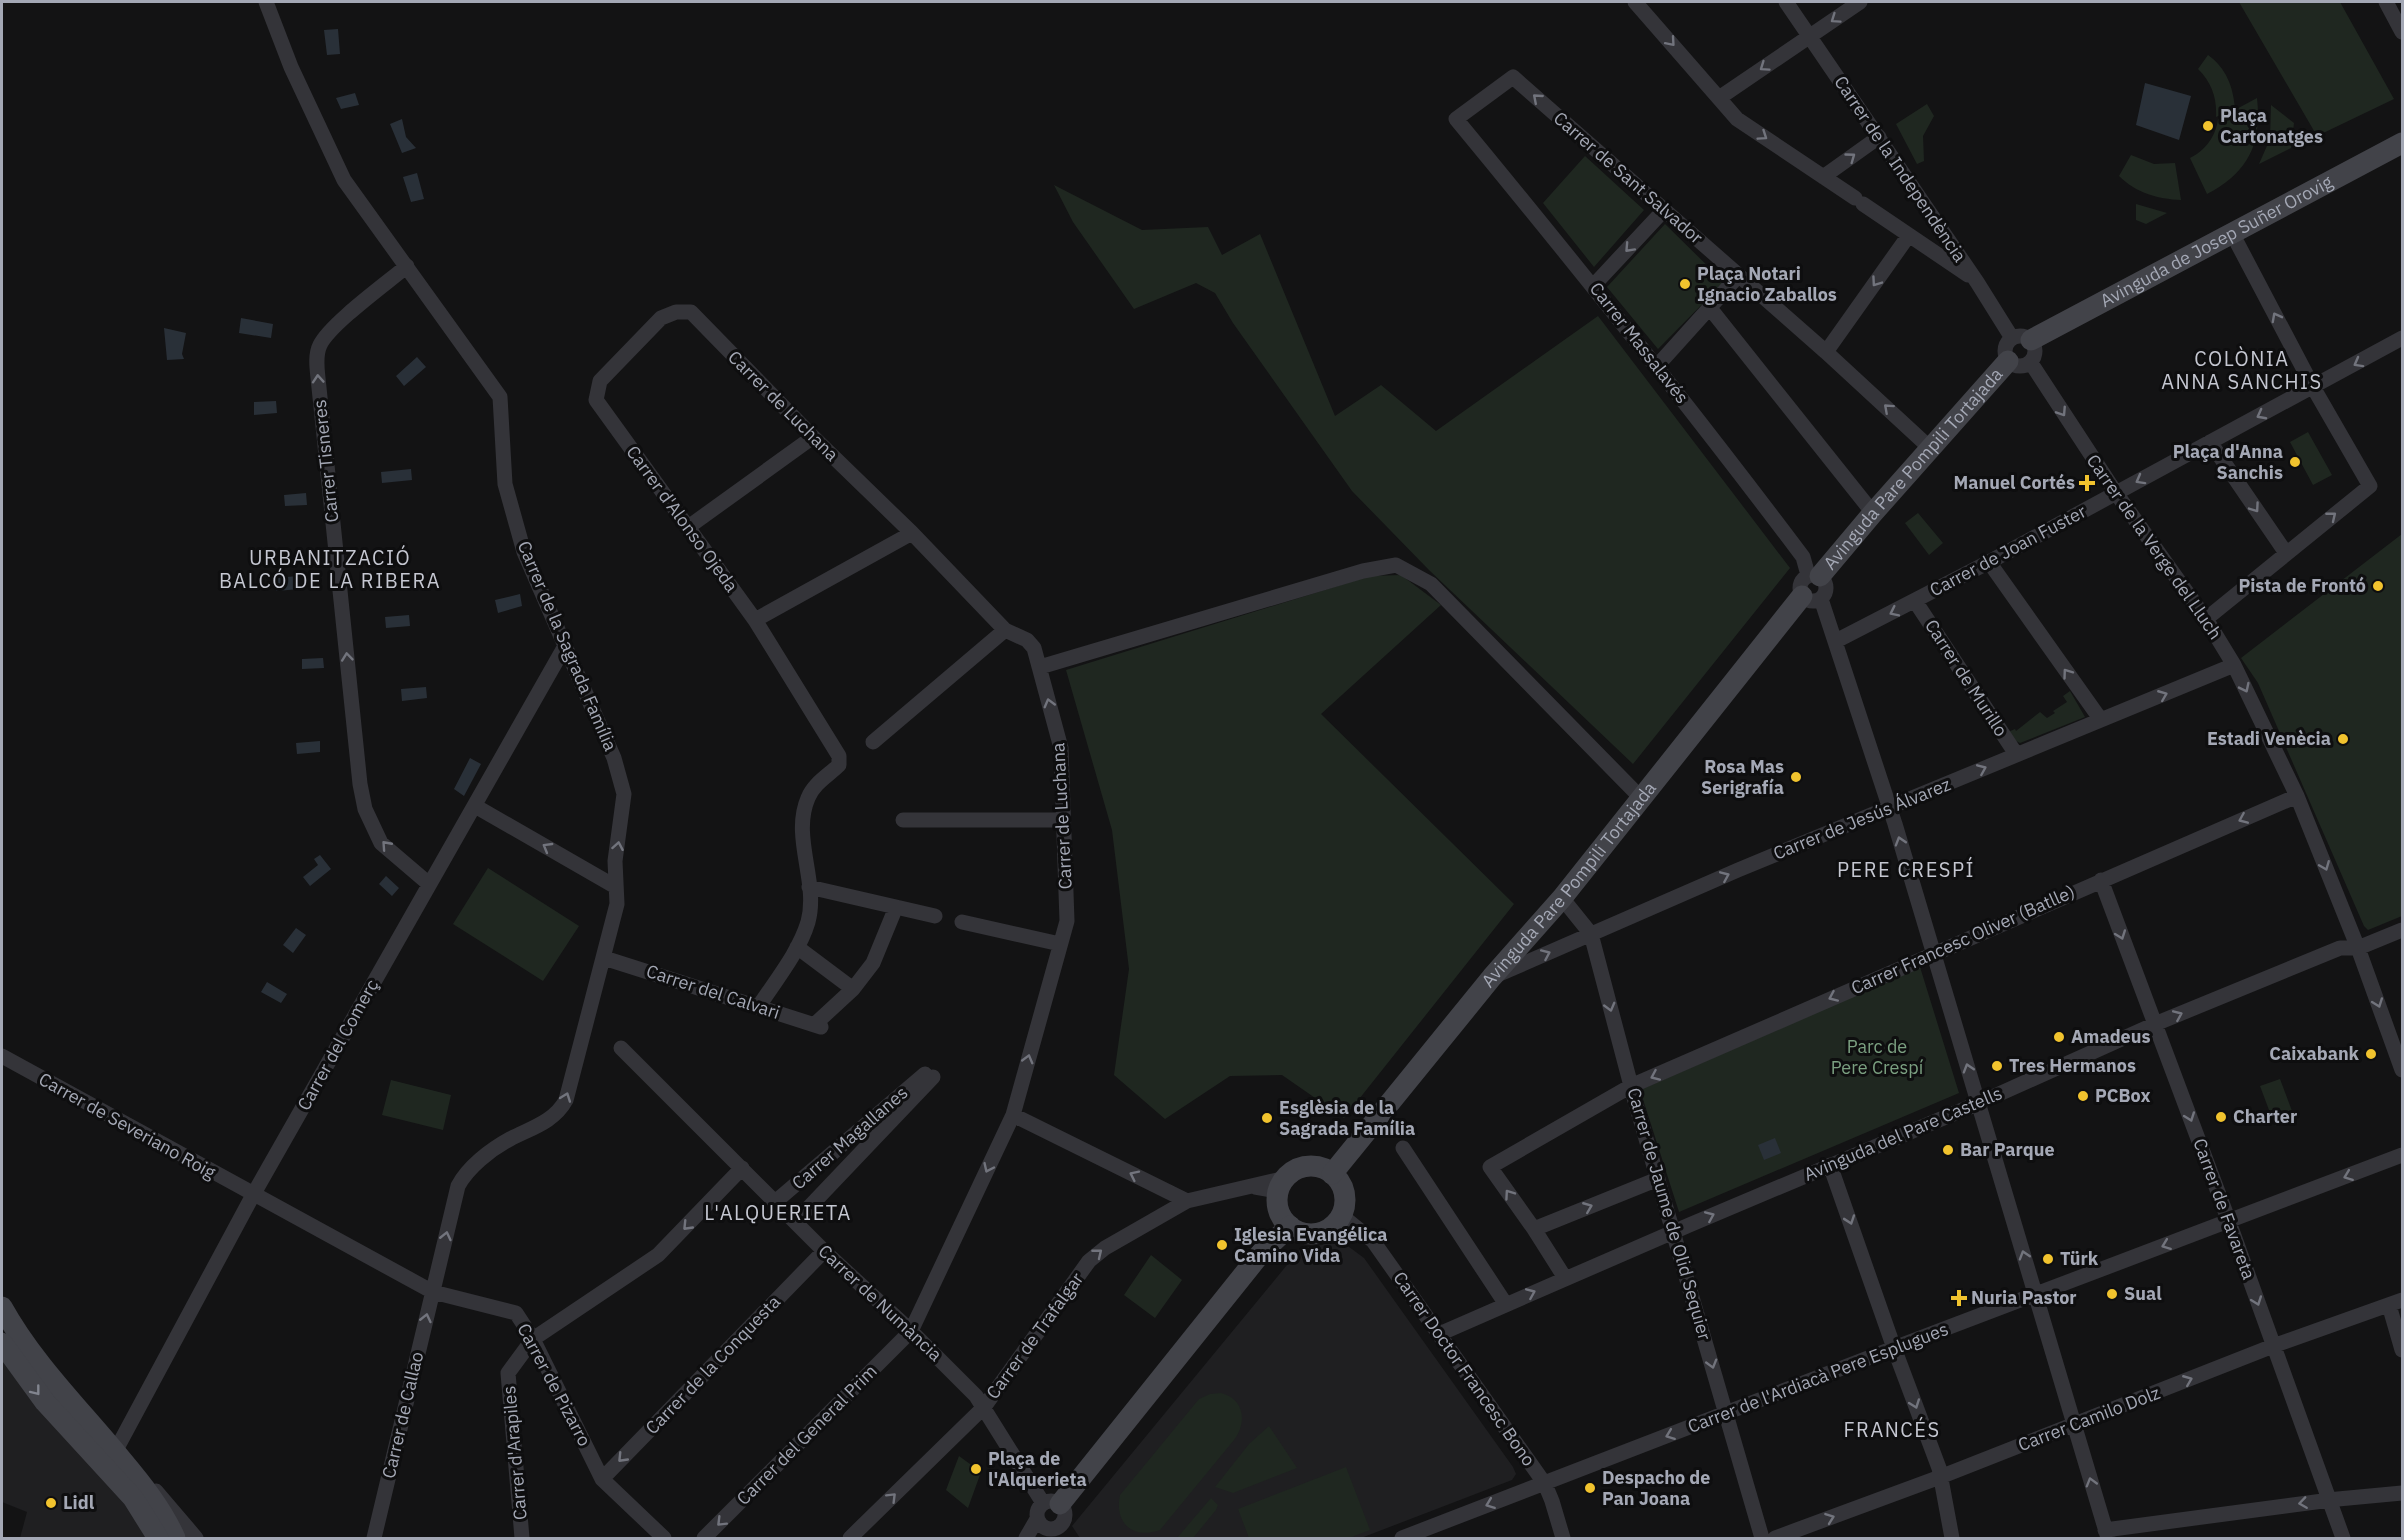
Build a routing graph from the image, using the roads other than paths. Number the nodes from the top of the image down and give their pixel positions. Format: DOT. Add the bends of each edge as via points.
graph roads {
  1 [pos="266,2"];
  2 [pos="1786,2"];
  3 [pos="1860,2"];
  4 [pos="2386,2"];
  5 [pos="1640,3"];
  6 [pos="2403,32"];
  7 [pos="1809,36"];
  8 [pos="1719,98"];
  9 [pos="1456,119"];
  10 [pos="1879,137"];
  11 [pos="2403,143"];
  12 [pos="1823,177"];
  13 [pos="1664,210"];
  14 [pos="1910,235"];
  15 [pos="2233,235"];
  16 [pos="407,266"];
  17 [pos="1739,275"];
  18 [pos="1977,282"];
  19 [pos="1594,285"];
  20 [pos="1709,308"];
  21 [pos="691,312"];
  22 [pos="2403,338"];
  23 [pos="2021,339"];
  24 [pos="1826,352"];
  25 [pos="2008,361"];
  26 [pos="2031,363"];
  27 [pos="1657,366"];
  28 [pos="2313,387"];
  29 [pos="813,437"];
  30 [pos="2210,442"];
  31 [pos="1930,448"];
  32 [pos="2116,493"];
  33 [pos="1873,513"];
  34 [pos="687,528"];
  35 [pos="912,533"];
  36 [pos="2286,553"];
  37 [pos="1989,562"];
  38 [pos="1814,576"];
  39 [pos="1812,597"];
  40 [pos="1915,601"];
  41 [pos="2206,619"];
  42 [pos="755,620"];
  43 [pos="1005,630"];
  44 [pos="1836,641"];
  45 [pos="565,646"];
  46 [pos="2234,665"];
  47 [pos="1040,667"];
  48 [pos="2102,720"];
  49 [pos="873,742"];
  50 [pos="2016,754"];
  51 [pos="2297,796"];
  52 [pos="1641,798"];
  53 [pos="475,806"];
  54 [pos="1890,809"];
  55 [pos="903,819"];
  56 [pos="1063,820"];
  57 [pos="2101,880"];
  58 [pos="429,884"];
  59 [pos="616,887"];
  60 [pos="809,887"];
  61 [pos="1562,898"];
  62 [pos="896,907"];
  63 [pos="935,916"];
  64 [pos="962,922"];
  65 [pos="2403,930"];
  66 [pos="1591,934"];
  67 [pos="1060,944"];
  68 [pos="797,947"];
  69 [pos="2358,948"];
  70 [pos="1934,953"];
  71 [pos="604,958"];
  72 [pos="1492,977"];
  73 [pos="853,989"];
  74 [pos="759,1006"];
  75 [pos="2155,1024"];
  76 [pos="621,1048"];
  77 [pos="2,1056"];
  78 [pos="2403,1070"];
  79 [pos="1631,1086"];
  80 [pos="1979,1103"];
  81 [pos="1013,1115"];
  82 [pos="1403,1148"];
  83 [pos="2403,1155"];
  84 [pos="1830,1165"];
  85 [pos="742,1168"];
  86 [pos="1332,1174"];
  87 [pos="1658,1179"];
  88 [pos="1282,1186"];
  89 [pos="253,1195"];
  90 [pos="1187,1201"];
  91 [pos="775,1202"];
  92 [pos="1341,1215"];
  93 [pos="795,1222"];
  94 [pos="2229,1222"];
  95 [pos="1290,1226"];
  96 [pos="1534,1229"];
  97 [pos="1674,1231"];
  98 [pos="824,1251"];
  99 [pos="1565,1278"];
  100 [pos="433,1292"];
  101 [pos="2036,1295"];
  102 [pos="2396,1302"];
  103 [pos="1505,1303"];
  104 [pos="2,1306"];
  105 [pos="911,1331"];
  106 [pos="1439,1334"];
  107 [pos="533,1339"];
  108 [pos="2,1344"];
  109 [pos="2273,1346"];
  110 [pos="1894,1348"];
  111 [pos="2403,1350"];
  112 [pos="984,1407"];
  113 [pos="1726,1413"];
  114 [pos="86,1416"];
  115 [pos="2074,1425"];
  116 [pos="117,1448"];
  117 [pos="1940,1477"];
  118 [pos="602,1479"];
  119 [pos="1545,1484"];
  120 [pos="2403,1493"];
  121 [pos="2328,1500"];
  122 [pos="1052,1504"];
  123 [pos="1037,1519"];
  124 [pos="1054,1534"];
  125 [pos="2106,1534"];
  126 [pos="187,1536"];
  127 [pos="158,1539"];
  128 [pos="374,1539"];
  129 [pos="522,1539"];
  130 [pos="664,1539"];
  131 [pos="704,1539"];
  132 [pos="850,1539"];
  133 [pos="1026,1539"];
  134 [pos="1402,1539"];
  135 [pos="1563,1539"];
  136 [pos="1762,1539"];
  137 [pos="1775,1539"];
  138 [pos="1953,1539"];
  139 [pos="2343,1539"];
  1 -- 16 [label="street, Carrer de la Sagrada Família" via="291,68 344,180"];
  2 -- 7 [label="street, Carrer de la Independència"];
  3 -- 7 [label="street, one-way"];
  4 -- 6 [label="street"];
  5 -- 8 [label="street, one-way"];
  7 -- 8 [label="street, one-way"];
  7 -- 10 [label="street, Carrer de la Independència"];
  8 -- 12 [label="street, one-way" via="1737,119"];
  13 -- 9 [label="street, Carrer de Sant Salvador, one-way" via="1513,77"];
  9 -- 19 [label="street, Carrer Massalavés"];
  12 -- 10 [label="street, one-way"];
  10 -- 18 [label="street, Carrer de la Independència"];
  11 -- 15 [label="street, Avinguda de Josep Suñer Orovig"];
  12 -- 14 [label="street"];
  13 -- 17 [label="street, Carrer de Sant Salvador"];
  13 -- 19 [label="street, one-way"];
  14 -- 18 [label="street"];
  14 -- 24 [label="street, one-way"];
  15 -- 23 [label="street, Avinguda de Josep Suñer Orovig"];
  28 -- 15 [label="street, one-way"];
  16 -- 45 [label="street, Carrer de la Sagrada Família" via="500,397 505,484 524,552"];
  58 -- 16 [label="street, Carrer Tisneres, one-way" via="381,843 365,809 317,357 331,330"];
  17 -- 20 [label="street"];
  17 -- 24 [label="street, Carrer de Sant Salvador"];
  18 -- 23 [label="street, Carrer de la Independència"];
  19 -- 27 [label="street, Carrer Massalavés"];
  20 -- 27 [label="street"];
  20 -- 33 [label="street"];
  21 -- 29 [label="street, Carrer de Luchana"];
  21 -- 34 [label="street, Carrer d'Alonso Ojeda" via="661,318 600,381 596,400"];
  22 -- 28 [label="street, one-way"];
  23 -- 25 [label="street" via="2005,347"];
  23 -- 26 [label="street" via="2036,350"];
  31 -- 24 [label="street, Carrer de Sant Salvador, one-way"];
  25 -- 26 [label="street" via="2022,367"];
  25 -- 31 [label="street, Avinguda Pare Pompili Tortajada"];
  26 -- 32 [label="street, Carrer de la Verge del Lluch, one-way"];
  27 -- 38 [label="street, Carrer Massalavés"];
  28 -- 30 [label="street, one-way"];
  36 -- 28 [label="street, one-way" via="2370,486"];
  29 -- 34 [label="street"];
  29 -- 35 [label="street, Carrer de Luchana"];
  30 -- 32 [label="street, Carrer de Joan Fuster, one-way"];
  30 -- 36 [label="street, one-way"];
  31 -- 33 [label="street, Avinguda Pare Pompili Tortajada"];
  32 -- 37 [label="street, Carrer de Joan Fuster"];
  32 -- 41 [label="street, Carrer de la Verge del Lluch"];
  33 -- 38 [label="street, Avinguda Pare Pompili Tortajada"];
  34 -- 42 [label="street, Carrer d'Alonso Ojeda"];
  35 -- 42 [label="street"];
  35 -- 43 [label="street, Carrer de Luchana"];
  36 -- 41 [label="street"];
  37 -- 40 [label="street, Carrer de Joan Fuster"];
  48 -- 37 [label="street, one-way"];
  38 -- 39 [label="street" via="1800,584"];
  38 -- 39 [label="street" via="1827,587"];
  39 -- 44 [label="street"];
  39 -- 52 [label="street, Avinguda Pare Pompili Tortajada"];
  40 -- 44 [label="street, Carrer de Joan Fuster, one-way"];
  40 -- 50 [label="street, Carrer de Murillo"];
  41 -- 46 [label="street, Carrer de la Verge del Lluch"];
  42 -- 60 [label="street, Carrer d'Alonso Ojeda" via="839,756 839,765 808,798 802,825"];
  43 -- 47 [label="street, Carrer de Luchana" via="1027,640"];
  43 -- 49 [label="street"];
  44 -- 54 [label="street"];
  45 -- 53 [label="street, Carrer del Comerç"];
  59 -- 45 [label="street, Carrer de la Sagrada Família, one-way" via="615,861 624,808 622,780"];
  48 -- 46 [label="street, Carrer de Jesús Álvarez, one-way"];
  46 -- 51 [label="street, Carrer de la Verge del Lluch, one-way"];
  47 -- 52 [label="street" via="1364,571 1396,565 1431,584"];
  56 -- 47 [label="street, Carrer de Luchana, one-way" via="1061,748"];
  48 -- 50 [label="street, Carrer de Jesús Álvarez"];
  54 -- 50 [label="street, Carrer de Jesús Álvarez, one-way"];
  51 -- 57 [label="street, Carrer Francesc Oliver (Batlle), one-way"];
  51 -- 69 [label="street, Carrer de la Verge del Lluch, one-way"];
  52 -- 61 [label="street, Avinguda Pare Pompili Tortajada"];
  53 -- 58 [label="street, Carrer del Comerç"];
  59 -- 53 [label="street, one-way"];
  66 -- 54 [label="street, Carrer de Jesús Álvarez, one-way"];
  70 -- 54 [label="street, one-way"];
  55 -- 56 [label="street"];
  56 -- 67 [label="street, Carrer de Luchana" via="1067,921"];
  57 -- 70 [label="street, Carrer Francesc Oliver (Batlle)"];
  57 -- 75 [label="street, Carrer de Favareta, one-way"];
  58 -- 89 [label="street, Carrer del Comerç"];
  59 -- 71 [label="street, Carrer de la Sagrada Família" via="617,904"];
  60 -- 62 [label="street"];
  60 -- 68 [label="street" via="808,920"];
  61 -- 66 [label="street, Carrer de Jaume de Olid Sequier"];
  61 -- 72 [label="street, Avinguda Pare Pompili Tortajada"];
  62 -- 63 [label="street"];
  62 -- 73 [label="street" via="873,963"];
  64 -- 67 [label="street"];
  65 -- 69 [label="street, Avinguda del Pare Castells"];
  72 -- 66 [label="street, Carrer de Jesús Álvarez, one-way"];
  66 -- 79 [label="street, Carrer de Jaume de Olid Sequier, one-way"];
  81 -- 67 [label="street, Carrer de Luchana, one-way"];
  68 -- 73 [label="street"];
  68 -- 74 [label="street"];
  75 -- 69 [label="street, Avinguda del Pare Castells, one-way" via="2340,948"];
  69 -- 78 [label="street, Carrer de la Verge del Lluch, one-way"];
  70 -- 79 [label="street, Carrer Francesc Oliver (Batlle), one-way"];
  80 -- 70 [label="street, one-way"];
  71 -- 74 [label="street, Carrer del Calvari"];
  100 -- 71 [label="street, Carrer de la Sagrada Família, one-way" via="458,1186 464,1176 493,1150 555,1116 566,1100"];
  72 -- 86 [label="street, Avinguda Pare Pompili Tortajada"];
  73 -- 74 [label="street, Carrer del Calvari" via="818,1026"];
  75 -- 80 [label="street, Avinguda del Pare Castells"];
  75 -- 94 [label="street, Carrer de Favareta, one-way"];
  76 -- 85 [label="street, Carrer de Numància"];
  77 -- 89 [label="street, Carrer de Severiano Roig"];
  79 -- 87 [label="street, Carrer de Jaume de Olid Sequier"];
  96 -- 79 [label="street, Carrer Francesc Oliver (Batlle), one-way" via="1490,1167"];
  80 -- 84 [label="street, Avinguda del Pare Castells"];
  101 -- 80 [label="street, one-way"];
  90 -- 81 [label="street, one-way"];
  81 -- 105 [label="street, Carrer de Luchana, one-way"];
  82 -- 103 [label="street"];
  83 -- 94 [label="street, Carrer de l'Ardiacà Pere Esplugues, one-way"];
  97 -- 84 [label="street, Avinguda del Pare Castells, one-way"];
  84 -- 110 [label="street, one-way"];
  85 -- 91 [label="street, Carrer de Numància"];
  85 -- 107 [label="street, Carrer d'Arapiles, one-way" via="658,1255"];
  86 -- 88 [label="street" via="1313,1166 1294,1171"];
  86 -- 92 [label="street" via="1344,1193"];
  96 -- 87 [label="street, one-way"];
  87 -- 97 [label="street, Carrer de Jaume de Olid Sequier"];
  88 -- 90 [label="street, Carrer de Trafalgar" via="1252,1186"];
  88 -- 95 [label="street" via="1280,1212"];
  89 -- 100 [label="street, Carrer de Pizarro"];
  89 -- 116 [label="street, Carrer del Comerç"];
  112 -- 90 [label="street, Carrer de Trafalgar, one-way" via="1089,1262 1105,1248"];
  91 -- 93 [label="street, Carrer de Numància"];
  91 -- 93 [label="street, Carrer Magallanes" via="929,1075"];
  92 -- 95 [label="street" via="1328,1230 1318,1233 1308,1234"];
  92 -- 106 [label="street, Carrer Doctor Francesc Bono" via="1373,1241"];
  93 -- 98 [label="street, Carrer de Numància"];
  94 -- 101 [label="street, Carrer de l'Ardiacà Pere Esplugues, one-way"];
  94 -- 109 [label="street, Carrer de Favareta, one-way"];
  95 -- 122 [label="street" via="1261,1252"];
  96 -- 99 [label="street"];
  97 -- 99 [label="street, Avinguda del Pare Castells"];
  97 -- 113 [label="street, Carrer de Jaume de Olid Sequier, one-way"];
  98 -- 105 [label="street, Carrer de Numància"];
  98 -- 118 [label="street, Carrer de la Conquesta, one-way"];
  103 -- 99 [label="street, Avinguda del Pare Castells, one-way"];
  100 -- 107 [label="street, Carrer de Pizarro" via="516,1313"];
  128 -- 100 [label="street, Carrer de Callao, one-way"];
  101 -- 110 [label="street, Carrer de l'Ardiacà Pere Esplugues"];
  101 -- 115 [label="street"];
  102 -- 109 [label="street, Carrer Camilo Dolz"];
  102 -- 111 [label="street"];
  103 -- 106 [label="street, Avinguda del Pare Castells"];
  104 -- 114 [label="street" via="27,1346"];
  105 -- 112 [label="street, Carrer de Numància"];
  105 -- 131 [label="street, Carrer del General Prim, one-way"];
  106 -- 119 [label="street, Carrer Doctor Francesc Bono"];
  107 -- 118 [label="street, Carrer de Pizarro"];
  107 -- 129 [label="street, Carrer d'Arapiles" via="508,1373"];
  108 -- 127 [label="street, one-way" via="45,1402 133,1498"];
  115 -- 109 [label="street, Carrer Camilo Dolz, one-way"];
  109 -- 121 [label="street, Carrer de Favareta"];
  110 -- 113 [label="street, Carrer de l'Ardiacà Pere Esplugues"];
  110 -- 117 [label="street, one-way"];
  112 -- 122 [label="street, Carrer de Numància"];
  132 -- 112 [label="street, Carrer de Trafalgar, one-way"];
  113 -- 119 [label="street, Carrer de l'Ardiacà Pere Esplugues, one-way"];
  113 -- 136 [label="street, Carrer de Jaume de Olid Sequier"];
  114 -- 116 [label="street"];
  114 -- 126 [label="street" via="164,1515"];
  115 -- 117 [label="street, Carrer Camilo Dolz"];
  125 -- 115 [label="street, one-way"];
  116 -- 126 [label="street"];
  137 -- 117 [label="street, Carrer Camilo Dolz, one-way"];
  117 -- 138 [label="street"];
  118 -- 130 [label="street, Carrer de Pizarro"];
  119 -- 134 [label="street, Carrer de l'Ardiacà Pere Esplugues, one-way"];
  119 -- 135 [label="street, Carrer Doctor Francesc Bono"];
  120 -- 121 [label="street"];
  121 -- 125 [label="street, one-way"];
  121 -- 139 [label="street, Carrer de Favareta"];
  122 -- 123 [label="street" via="1038,1510"];
  122 -- 124 [label="street" via="1066,1516"];
  123 -- 124 [label="street"];
  123 -- 133 [label="street"];
}
